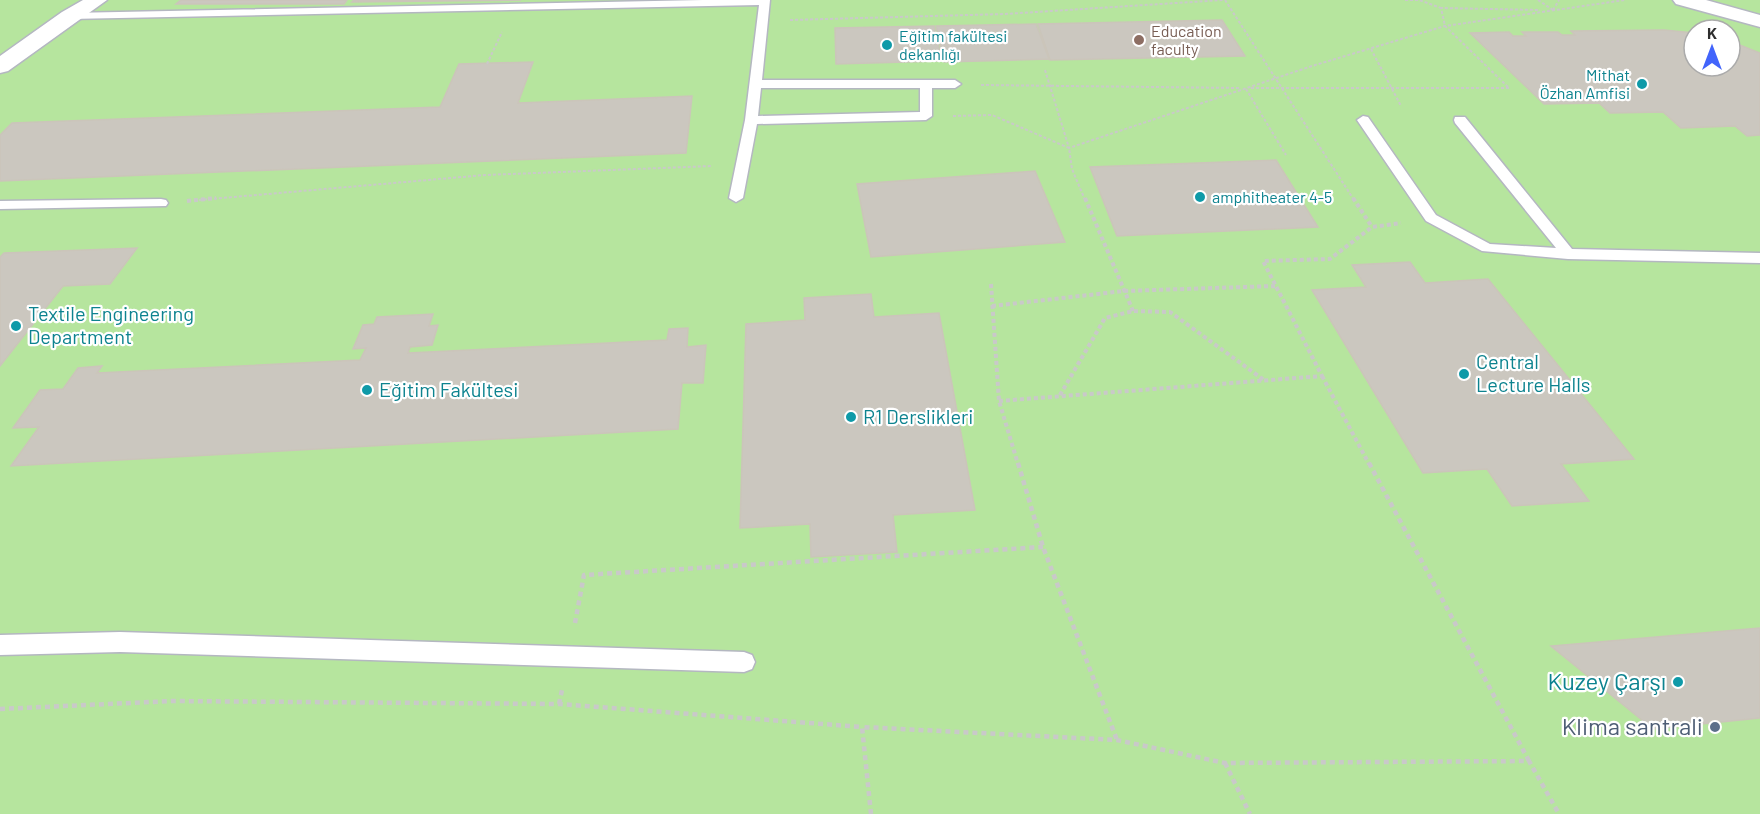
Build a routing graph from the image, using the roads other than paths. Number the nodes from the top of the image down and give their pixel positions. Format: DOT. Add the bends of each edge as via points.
graph roads {
  1 [pos="97,0"];
  2 [pos="1683,0"];
  3 [pos="1730,0"];
  4 [pos="765,1"];
  5 [pos="1760,7"];
  6 [pos="69,16"];
  7 [pos="1760,21"];
  8 [pos="0,66"];
  9 [pos="756,84"];
  10 [pos="926,84"];
  11 [pos="955,84"];
  12 [pos="751,120"];
  13 [pos="1363,120"];
  14 [pos="1461,120"];
  15 [pos="736,198"];
  16 [pos="161,203"];
  17 [pos="0,205"];
  18 [pos="1568,254"];
  19 [pos="1753,258"];
  20 [pos="1760,273"];
  21 [pos="0,645"];
  22 [pos="744,662"];
  1 -- 6 [label="street"];
  2 -- 7 [label="street"];
  3 -- 5 [label="street"];
  4 -- 6 [label="lane"];
  4 -- 9 [label="lane"];
  6 -- 8 [label="street"];
  9 -- 10 [label="lane"];
  9 -- 12 [label="lane"];
  10 -- 11 [label="lane"];
  10 -- 12 [label="lane" via="926,116"];
  12 -- 15 [label="lane"];
  13 -- 18 [label="lane" via="1431,218 1487,248"];
  14 -- 18 [label="lane"];
  16 -- 17 [label="lane"];
  18 -- 19 [label="lane"];
  19 -- 20 [label="lane"];
  21 -- 22 [label="lane" via="120,642"];
}
